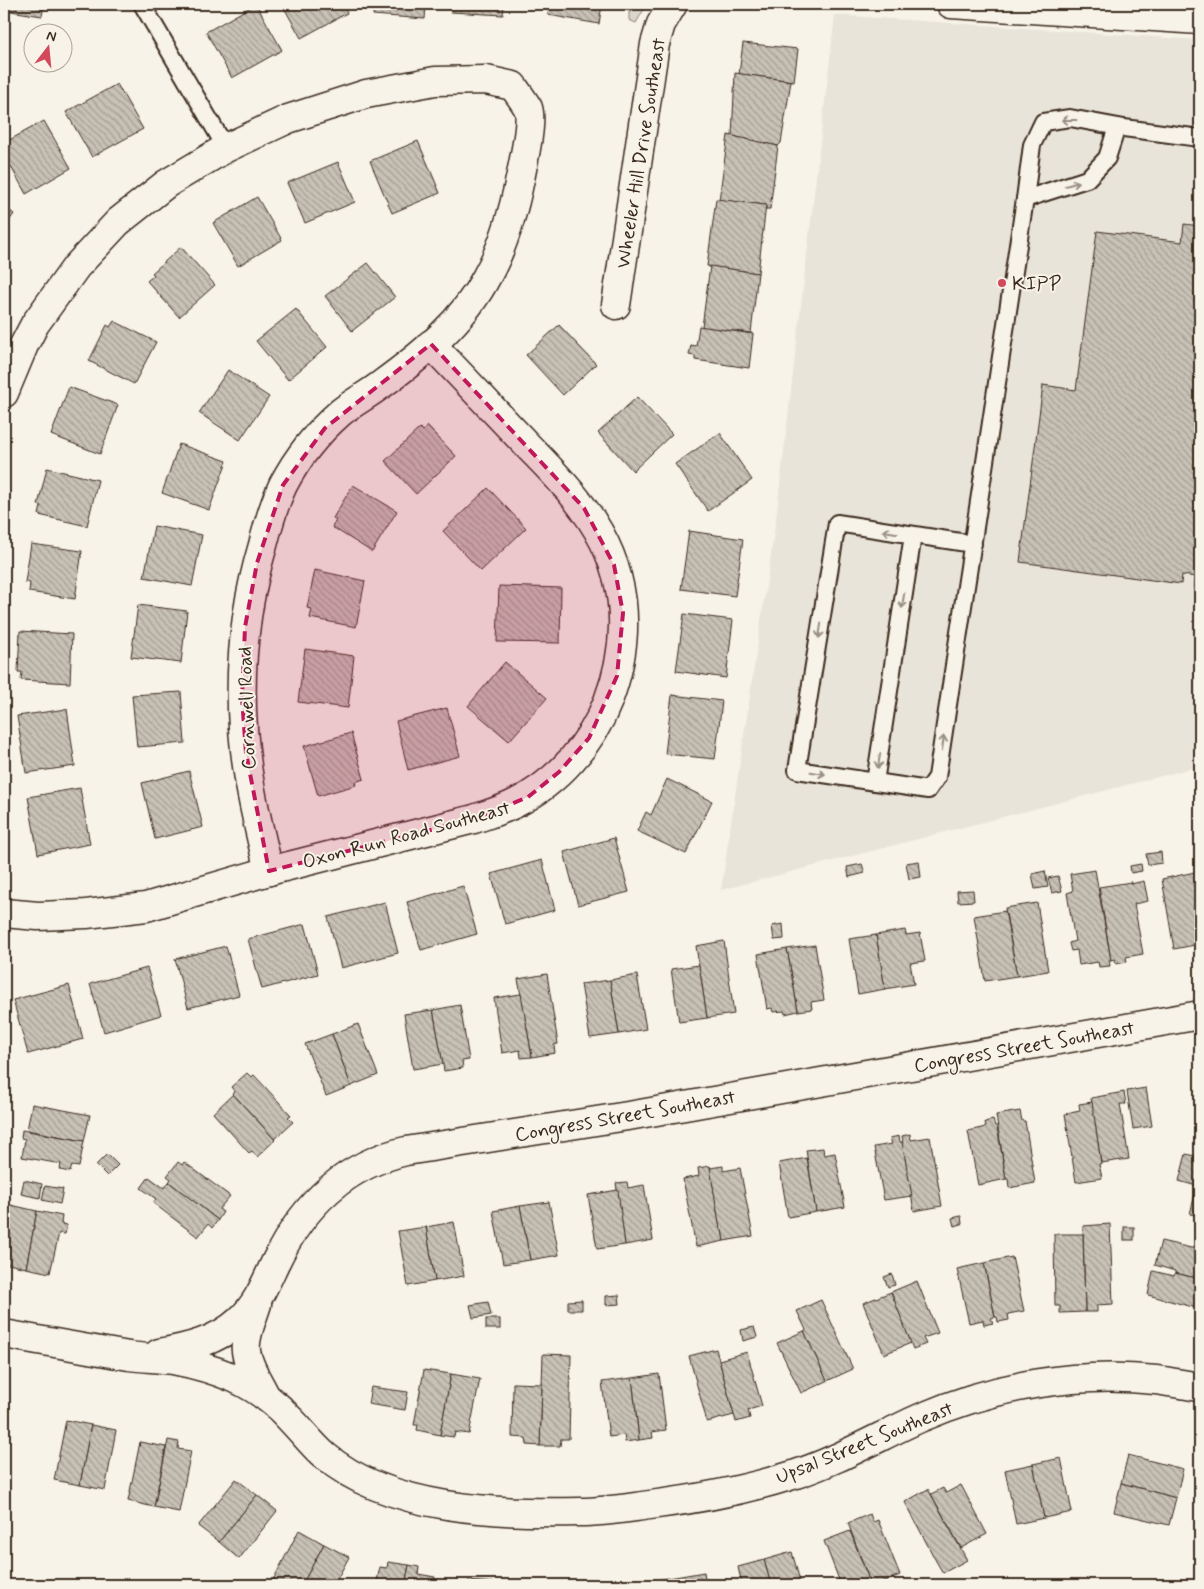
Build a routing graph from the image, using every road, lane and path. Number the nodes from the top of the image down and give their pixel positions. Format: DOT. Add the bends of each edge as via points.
graph roads {
  1 [pos="142,4"];
  2 [pos="673,4"];
  3 [pos="951,4"];
  4 [pos="1200,20"];
  5 [pos="1117,127"];
  6 [pos="1200,138"];
  7 [pos="226,148"];
  8 [pos="1025,199"];
  9 [pos="616,305"];
  10 [pos="431,344"];
  11 [pos="4,393"];
  12 [pos="913,535"];
  13 [pos="973,544"];
  14 [pos="875,782"];
  15 [pos="269,871"];
  16 [pos="4,913"];
  17 [pos="1200,1015"];
  18 [pos="260,1295"];
  19 [pos="4,1334"];
  20 [pos="133,1357"];
  21 [pos="1200,1387"];
  22 [pos="265,1395"];
  1 -- 7 [label="lane"];
  2 -- 9 [label="street, Wheeler Hill Drive Southeast" via="661,24 655,44"];
  3 -- 4 [label="street"];
  5 -- 6 [label="lane"];
  8 -- 5 [label="lane, one-way" via="1087,179 1107,158"];
  5 -- 8 [label="lane, one-way" via="1070,118 1043,122 1032,145"];
  7 -- 10 [label="street, Cornwell Road" via="288,119 366,94 434,81 486,80 513,86 529,110 523,165 510,222 496,260 476,294"];
  7 -- 11 [label="street" via="145,200 118,222 76,266 35,324"];
  8 -- 13 [label="lane"];
  10 -- 15 [label="street, Cornwell Road" via="325,428 286,480 266,532 245,627 242,698 249,780"];
  10 -- 15 [label="street, Oxon Run Road Southeast" via="563,483 601,535 614,564 623,613 616,676 606,708 579,752 549,781 516,804 474,819"];
  12 -- 13 [label="lane"];
  12 -- 14 [label="lane, one-way"];
  12 -- 14 [label="lane, one-way" via="837,523 796,770"];
  14 -- 13 [label="lane, one-way" via="928,790 937,777"];
  15 -- 16 [label="street, Oxon Run Road Southeast" via="146,907 86,914 38,916"];
  17 -- 18 [label="street, Congress Street Southeast" via="394,1154 353,1171 319,1198 284,1246"];
  18 -- 20 [label="street, Congress Street Southeast" via="239,1321 211,1340 183,1349"];
  18 -- 22 [label="street" via="245,1350"];
  19 -- 20 [label="street, Upsal Street Southeast"];
  20 -- 22 [label="street, Upsal Street Southeast" via="173,1360 217,1371"];
  21 -- 22 [label="street, Upsal Street Southeast" via="1158,1380 1098,1378 1069,1379 1008,1389 942,1409 794,1474 699,1498 582,1512 469,1508 389,1492 352,1476 325,1456"];
}
